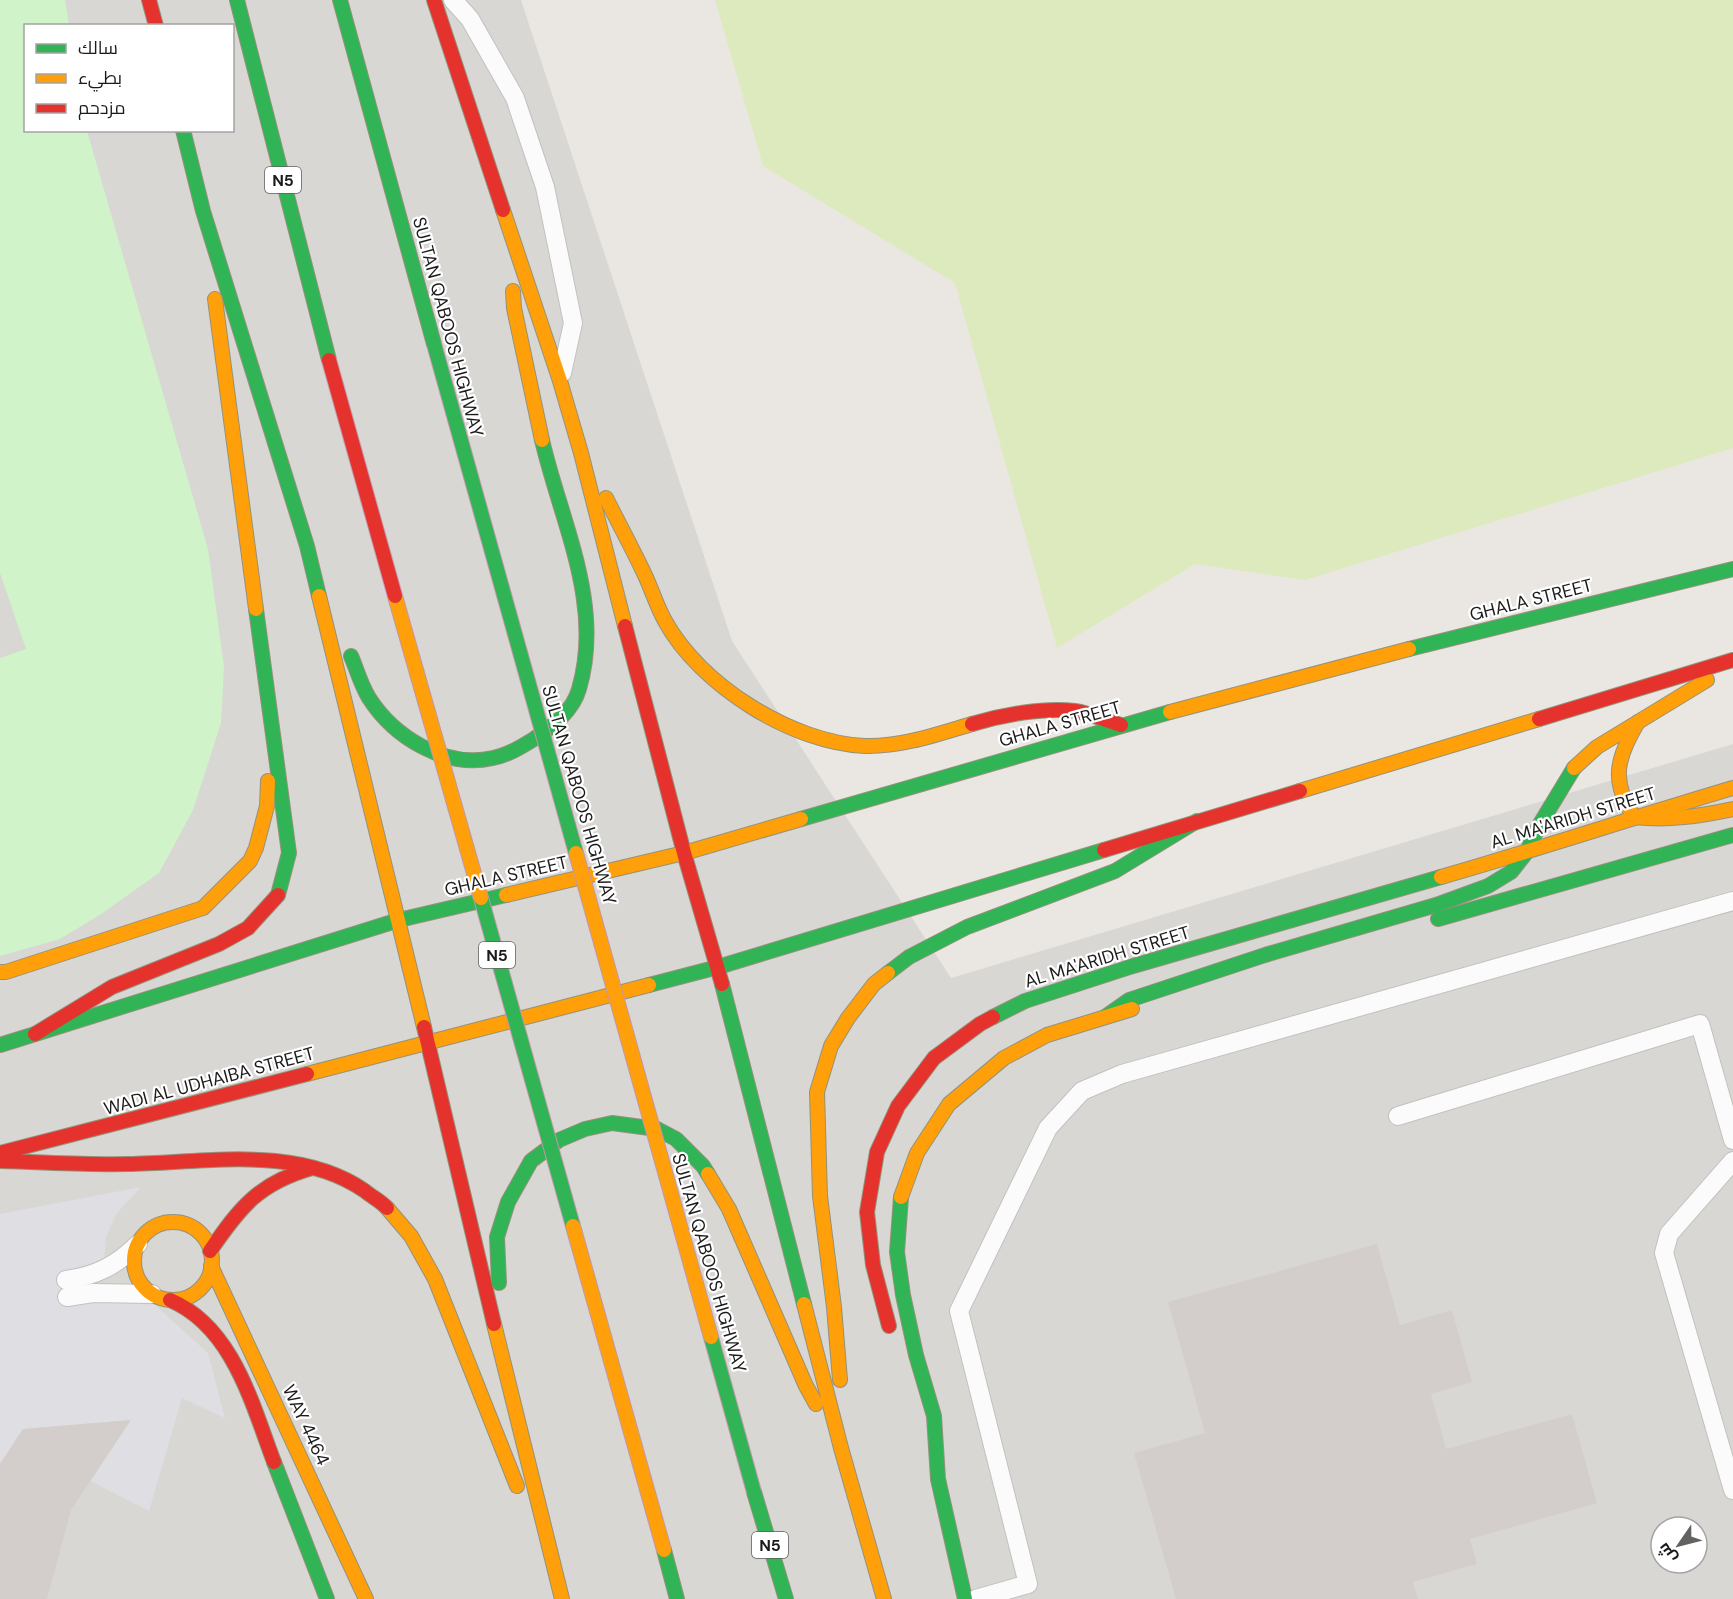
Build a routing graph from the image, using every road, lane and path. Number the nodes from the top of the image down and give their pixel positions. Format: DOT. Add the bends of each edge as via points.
graph roads {
  1 [pos="149,0"];
  2 [pos="237,0"];
  3 [pos="340,0"];
  4 [pos="434,0"];
  5 [pos="453,0"];
  6 [pos="155,24"];
  7 [pos="183,132"];
  8 [pos="203,211"];
  9 [pos="506,221"];
  10 [pos="560,381"];
  11 [pos="581,453"];
  12 [pos="307,546"];
  13 [pos="1733,569"];
  14 [pos="1733,660"];
  15 [pos="1733,665"];
  16 [pos="270,716"];
  17 [pos="1638,722"];
  18 [pos="1121,725"];
  19 [pos="1733,788"];
  20 [pos="1733,809"];
  21 [pos="1634,818"];
  22 [pos="1197,821"];
  23 [pos="1733,835"];
  24 [pos="684,853"];
  25 [pos="1526,853"];
  26 [pos="1733,901"];
  27 [pos="399,920"];
  28 [pos="1425,923"];
  29 [pos="718,967"];
  30 [pos="1265,970"];
  31 [pos="0,972"];
  32 [pos="1105,1017"];
  33 [pos="34,1034"];
  34 [pos="427,1043"];
  35 [pos="0,1045"];
  36 [pos="1398,1116"];
  37 [pos="1733,1140"];
  38 [pos="0,1153"];
  39 [pos="0,1161"];
  40 [pos="1733,1161"];
  41 [pos="314,1167"];
  42 [pos="138,1244"];
  43 [pos="210,1251"];
  44 [pos="211,1266"];
  45 [pos="152,1294"];
  46 [pos="170,1300"];
  47 [pos="893,1342"];
  48 [pos="502,1358"];
  49 [pos="922,1446"];
  50 [pos="841,1448"];
  51 [pos="938,1479"];
  52 [pos="1733,1490"];
  53 [pos="1030,1592"];
  54 [pos="561,1594"];
  55 [pos="327,1599"];
  56 [pos="366,1599"];
  57 [pos="677,1599"];
  58 [pos="786,1599"];
  59 [pos="884,1599"];
  60 [pos="965,1599"];
  61 [pos="976,1599"];
  1 -- 6 [label="main road"];
  2 -- 57 [label="main road, N5, bridge" via="329,360"];
  3 -- 58 [label="main road, SULTAN QABOOS HIGHWAY / N5, bridge"];
  4 -- 9 [label="main road"];
  5 -- 10 [label="lane" via="470,19 515,98 545,188 573,323"];
  7 -- 8 [label="main road"];
  8 -- 12 [label="main road"];
  8 -- 16 [label="main road"];
  9 -- 10 [label="main road"];
  9 -- 12 [label="main road" via="514,308 548,464 575,552 587,619 586,658 578,694 561,718 543,734 507,755 471,762 443,756 414,742 392,725 369,698"];
  10 -- 11 [label="main road"];
  11 -- 18 [label="main road" via="623,530 665,621 689,656 771,720 817,739 866,746 918,740 989,719 1033,712 1076,711"];
  11 -- 24 [label="main road"];
  12 -- 27 [label="main road"];
  13 -- 18 [label="main road, GHALA STREET" via="1324,670"];
  14 -- 22 [label="main road"];
  15 -- 17 [label="main road"];
  16 -- 31 [label="main road" via="267,806 256,848 250,861 203,908"];
  16 -- 33 [label="main road" via="289,854 277,898 248,928 229,939 112,987"];
  17 -- 21 [label="main road" via="1627,739 1617,774 1621,795"];
  17 -- 25 [label="main road" via="1597,747 1572,770"];
  18 -- 24 [label="main road, GHALA STREET"];
  19 -- 21 [label="main road, AL MA'ARIDH STREET"];
  20 -- 21 [label="main road" via="1687,819"];
  21 -- 25 [label="main road, AL MA'ARIDH STREET"];
  22 -- 29 [label="main road"];
  22 -- 50 [label="main road" via="1115,871 967,927 909,957 874,984 831,1046 817,1092 817,1115 820,1196 841,1384"];
  23 -- 28 [label="main road"];
  24 -- 27 [label="main road, GHALA STREET"];
  24 -- 29 [label="main road"];
  25 -- 32 [label="main road" via="1511,872 1488,886 1129,1000"];
  25 -- 47 [label="main road, AL MA'ARIDH STREET" via="1024,1001 980,1024 934,1058 898,1106 878,1152 867,1212 873,1265"];
  26 -- 53 [label="lane" via="1122,1074 1082,1091 1048,1128 959,1311"];
  27 -- 33 [label="main road"];
  27 -- 34 [label="main road"];
  29 -- 34 [label="main road"];
  29 -- 50 [label="main road"];
  30 -- 32 [label="main road"];
  32 -- 51 [label="main road" via="1047,1035 1004,1058 949,1104 917,1153 900,1201 897,1252 911,1335 934,1416"];
  33 -- 35 [label="main road"];
  34 -- 38 [label="main road, WADI AL UDHAIBA STREET"];
  34 -- 48 [label="main road"];
  36 -- 37 [label="lane" via="1700,1024"];
  39 -- 41 [label="main road" via="129,1164 263,1159"];
  40 -- 52 [label="lane" via="1669,1234 1664,1253"];
  41 -- 43 [label="main road" via="280,1178 259,1191 239,1210"];
  41 -- 54 [label="main road" via="341,1176 381,1200 411,1235 434,1275"];
  42 -- 43 [label="main road" via="153,1227 177,1222 198,1231"];
  42 -- 45 [label="main road" via="136,1272"];
  42 -- 45 [label="lane" via="101,1272 67,1288 93,1293"];
  43 -- 44 [label="main road"];
  44 -- 46 [label="main road" via="208,1278 196,1292"];
  44 -- 56 [label="main road, WAY 4464"];
  45 -- 46 [label="main road"];
  46 -- 55 [label="main road" via="184,1306 211,1331 237,1366"];
  48 -- 50 [label="main road" via="497,1237 508,1202 531,1161 560,1140 585,1129 612,1123 657,1129 676,1139 703,1166 729,1209 806,1386"];
  48 -- 54 [label="main road"];
  49 -- 51 [label="main road"];
  50 -- 59 [label="main road"];
  51 -- 60 [label="main road"];
  53 -- 61 [label="lane"];
}
